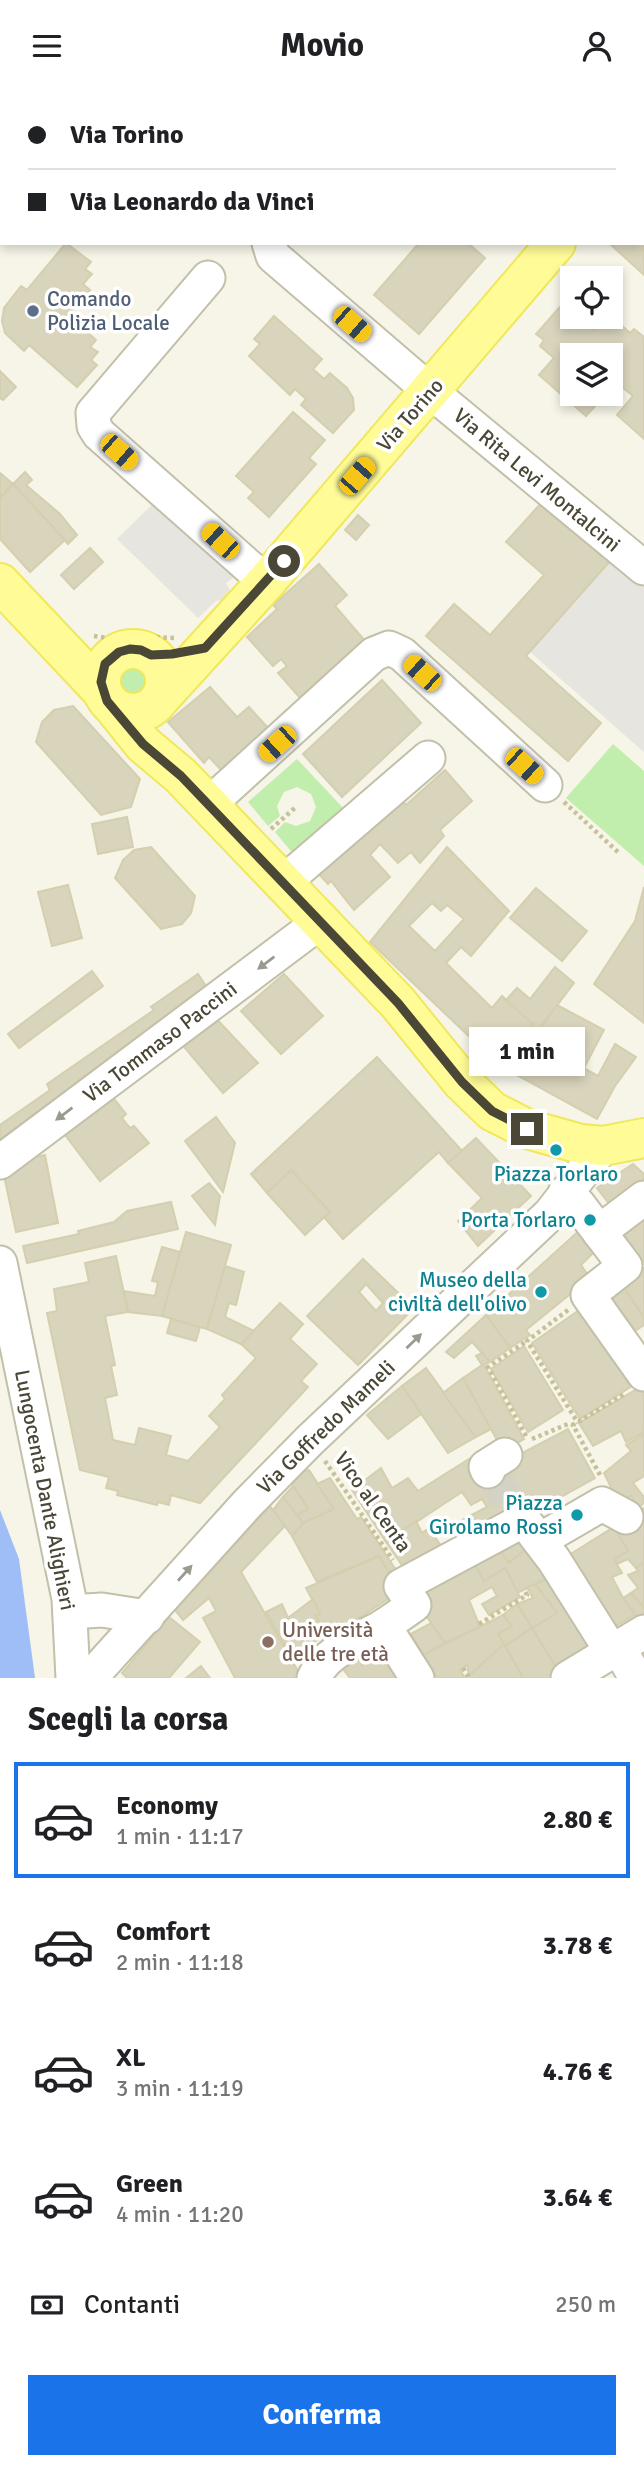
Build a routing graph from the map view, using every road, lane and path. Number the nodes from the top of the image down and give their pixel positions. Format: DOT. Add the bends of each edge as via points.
graph roads {
  1 [pos="270,245"];
  2 [pos="554,245"];
  3 [pos="208,278"];
  4 [pos="430,391"];
  5 [pos="644,569"];
  6 [pos="266,582"];
  7 [pos="0,583"];
  8 [pos="47,635"];
  9 [pos="149,645"];
  10 [pos="109,700"];
  11 [pos="160,700"];
  12 [pos="428,758"];
  13 [pos="181,776"];
  14 [pos="545,785"];
  15 [pos="207,806"];
  16 [pos="620,854"];
  17 [pos="284,882"];
  18 [pos="320,922"];
  19 [pos="632,1132"];
  20 [pos="0,1162"];
  21 [pos="568,1189"];
  22 [pos="644,1198"];
  23 [pos="595,1226"];
  24 [pos="0,1263"];
  25 [pos="589,1295"];
  26 [pos="527,1341"];
  27 [pos="638,1381"];
  28 [pos="575,1424"];
  29 [pos="310,1440"];
  30 [pos="609,1499"];
  31 [pos="541,1545"];
  32 [pos="524,1588"];
  33 [pos="413,1599"];
  34 [pos="70,1612"];
  35 [pos="147,1616"];
  36 [pos="479,1624"];
  37 [pos="384,1626"];
  38 [pos="625,1644"];
  39 [pos="463,1668"];
  40 [pos="73,1678"];
  41 [pos="90,1678"];
  42 [pos="314,1678"];
  43 [pos="417,1678"];
  44 [pos="469,1678"];
  45 [pos="568,1678"];
  46 [pos="636,1678"];
  1 -- 4 [label="street, Via Rita Levi Montalcini" via="273,256"];
  2 -- 4 [label="main road, Via Torino"];
  3 -- 6 [label="street" via="93,413 94,426"];
  4 -- 5 [label="street, Via Rita Levi Montalcini"];
  4 -- 6 [label="main road, Via Torino"];
  6 -- 9 [label="main road, Via Torino"];
  7 -- 8 [label="main road"];
  8 -- 9 [label="main road" via="87,653"];
  8 -- 10 [label="main road"];
  9 -- 9 [label="path" via="161,639 114,639"];
  9 -- 10 [label="main road" via="105,664 101,682"];
  9 -- 11 [label="main road, Via Torino"];
  10 -- 11 [label="main road" via="125,713 136,714"];
  10 -- 13 [label="main road" via="143,744"];
  11 -- 13 [label="main road" via="157,731"];
  12 -- 17 [label="street"];
  13 -- 15 [label="main road"];
  14 -- 15 [label="street" via="402,654 389,648 374,654"];
  14 -- 16 [label="path"];
  15 -- 17 [label="main road"];
  17 -- 18 [label="main road"];
  18 -- 19 [label="main road" via="492,1111 527,1129 581,1144"];
  18 -- 20 [label="street, Via Tommaso Paccini, one-way"];
  19 -- 21 [label="street"];
  21 -- 23 [label="street"];
  29 -- 21 [label="street, Via Goffredo Mameli, one-way" via="550,1214"];
  22 -- 23 [label="street"];
  23 -- 25 [label="street" via="633,1267"];
  24 -- 34 [label="street, Lungocenta Dante Alighieri"];
  25 -- 26 [label="path"];
  25 -- 27 [label="street"];
  26 -- 28 [label="path"];
  26 -- 28 [label="path" via="488,1367 514,1452 568,1423"];
  27 -- 28 [label="path"];
  28 -- 30 [label="path"];
  29 -- 33 [label="path, Vico al Centa"];
  35 -- 29 [label="street, Via Goffredo Mameli, one-way"];
  30 -- 31 [label="street"];
  31 -- 33 [label="street"];
  31 -- 38 [label="street"];
  32 -- 36 [label="path" via="527,1595"];
  33 -- 37 [label="street"];
  34 -- 35 [label="street" via="102,1610"];
  34 -- 40 [label="street, Lungocenta Dante Alighieri"];
  35 -- 41 [label="street, Via Goffredo Mameli"];
  37 -- 42 [label="street" via="330,1656 318,1666"];
  37 -- 43 [label="street"];
  38 -- 45 [label="street"];
  38 -- 46 [label="street"];
  39 -- 44 [label="path"];
}
